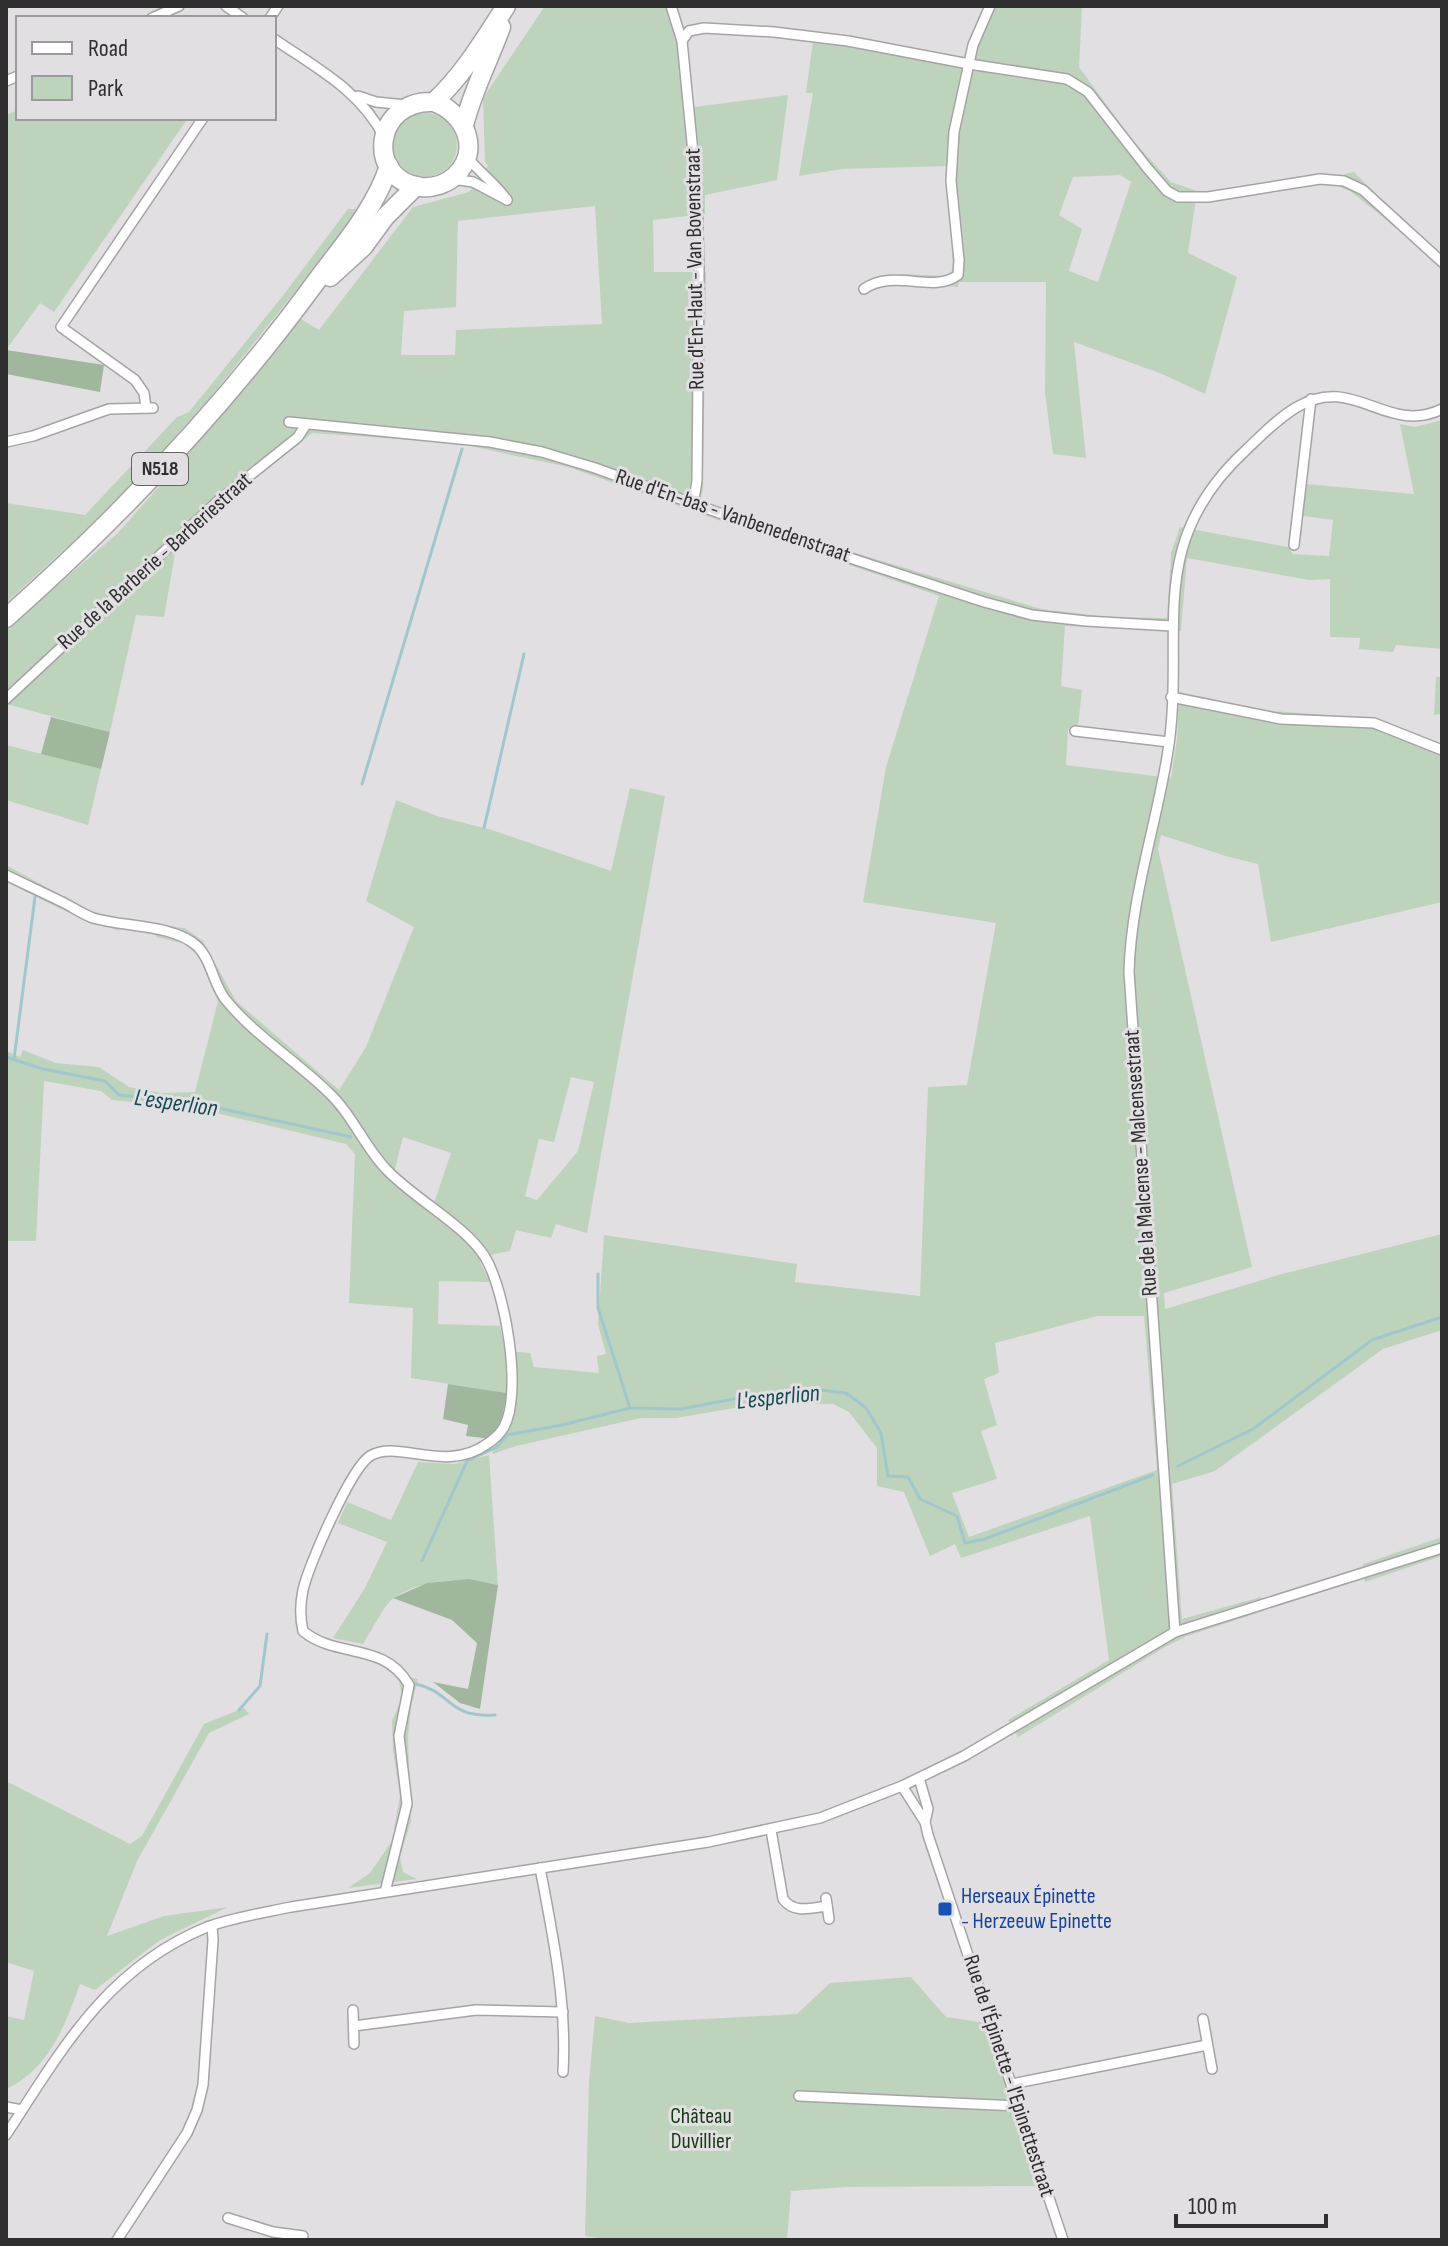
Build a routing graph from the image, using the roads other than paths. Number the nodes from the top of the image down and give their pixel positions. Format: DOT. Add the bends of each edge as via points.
graph roads {
  1 [pos="179,6"];
  2 [pos="507,6"];
  3 [pos="671,6"];
  4 [pos="990,6"];
  5 [pos="156,16"];
  6 [pos="276,40"];
  7 [pos="682,41"];
  8 [pos="969,64"];
  9 [pos="355,95"];
  10 [pos="434,102"];
  11 [pos="409,105"];
  12 [pos="202,120"];
  13 [pos="464,125"];
  14 [pos="384,137"];
  15 [pos="467,157"];
  16 [pos="389,166"];
  17 [pos="452,179"];
  18 [pos="416,186"];
  19 [pos="1442,262"];
  20 [pos="864,289"];
  21 [pos="299,306"];
  22 [pos="1311,399"];
  23 [pos="1442,409"];
  24 [pos="289,422"];
  25 [pos="305,426"];
  26 [pos="6,442"];
  27 [pos="693,505"];
  28 [pos="1294,545"];
  29 [pos="6,618"];
  30 [pos="1172,626"];
  31 [pos="1171,697"];
  32 [pos="6,699"];
  33 [pos="1075,731"];
  34 [pos="1169,742"];
  35 [pos="1442,750"];
  36 [pos="6,875"];
  37 [pos="1442,1548"];
  38 [pos="1175,1632"];
  39 [pos="919,1778"];
  40 [pos="902,1786"];
  41 [pos="925,1822"];
  42 [pos="771,1830"];
  43 [pos="540,1868"];
  44 [pos="385,1892"];
  45 [pos="829,1919"];
  46 [pos="212,1926"];
  47 [pos="353,2010"];
  48 [pos="563,2012"];
  49 [pos="1203,2019"];
  50 [pos="354,2026"];
  51 [pos="354,2044"];
  52 [pos="1207,2045"];
  53 [pos="1212,2069"];
  54 [pos="563,2072"];
  55 [pos="1012,2084"];
  56 [pos="799,2096"];
  57 [pos="1019,2106"];
  58 [pos="6,2107"];
  59 [pos="22,2110"];
  60 [pos="6,2135"];
  61 [pos="228,2218"];
  62 [pos="273,2236"];
  63 [pos="303,2236"];
  64 [pos="117,2240"];
  65 [pos="1063,2240"];
  1 -- 5 [label="street"];
  2 -- 10 [label="highway" via="470,62"];
  2 -- 13 [label="highway"];
  3 -- 7 [label="street, Rue d'En-Haut - Van Bovenstraat"];
  4 -- 8 [label="street"];
  6 -- 9 [label="street"];
  7 -- 8 [label="street" via="689,31 704,28 774,32"];
  7 -- 27 [label="street, Rue d'En-Haut - Van Bovenstraat" via="695,158 699,270"];
  8 -- 19 [label="street" via="1067,79 1088,92 1157,180 1178,197 1320,179 1344,181 1363,190"];
  8 -- 20 [label="street" via="951,181 958,275 945,282 875,281"];
  9 -- 11 [label="street"];
  9 -- 14 [label="street"];
  10 -- 11 [label="highway"];
  10 -- 13 [label="highway"];
  11 -- 14 [label="highway" via="392,118"];
  12 -- 26 [label="street" via="61,327 135,380 149,408 109,409"];
  13 -- 15 [label="highway"];
  14 -- 16 [label="highway"];
  15 -- 17 [label="highway"];
  15 -- 17 [label="street" via="507,200 473,182"];
  16 -- 18 [label="highway"];
  16 -- 21 [label="highway, N518" via="382,188"];
  17 -- 18 [label="highway" via="435,187"];
  18 -- 21 [label="highway, N518" via="363,247"];
  21 -- 29 [label="highway, N518" via="153,477"];
  22 -- 23 [label="street" via="1338,395 1419,417"];
  22 -- 28 [label="street"];
  22 -- 30 [label="street, Rue de la Malcense - Malcensestraat" via="1282,417 1222,472 1205,495 1176,570"];
  24 -- 25 [label="street, Rue d'En-bas - Vanbenedenstraat"];
  25 -- 27 [label="street, Rue d'En-bas - Vanbenedenstraat" via="490,442 542,452"];
  25 -- 32 [label="street, Rue de la Barberie - Barberiestraat"];
  27 -- 30 [label="street, Rue d'En-bas - Vanbenedenstraat" via="1032,615"];
  30 -- 31 [label="street, Rue de la Malcense - Malcensestraat"];
  31 -- 34 [label="street, Rue de la Malcense - Malcensestraat"];
  31 -- 35 [label="street" via="1281,719 1374,723"];
  33 -- 34 [label="street"];
  34 -- 38 [label="street, Rue de la Malcense - Malcensestraat" via="1130,936 1129,972"];
  36 -- 44 [label="street" via="90,917 165,931 196,946 232,1006 335,1098 391,1174 486,1258 501,1301 510,1358 512,1393 504,1429 468,1454 439,1457 383,1451 369,1456 343,1496 303,1590 303,1631 317,1642 381,1658 409,1685 399,1736 407,1804"];
  37 -- 38 [label="street"];
  38 -- 39 [label="street"];
  39 -- 40 [label="street"];
  39 -- 41 [label="street" via="928,1809"];
  40 -- 41 [label="street"];
  40 -- 42 [label="street" via="820,1818"];
  41 -- 55 [label="street, Rue de l'Épinette - l'Epinettestraat"];
  42 -- 43 [label="street"];
  42 -- 45 [label="street" via="783,1899 797,1909 827,1902"];
  43 -- 44 [label="street"];
  43 -- 48 [label="street"];
  44 -- 46 [label="street"];
  46 -- 59 [label="street" via="157,1953 106,1995 66,2041"];
  46 -- 64 [label="street" via="197,2110"];
  47 -- 50 [label="street"];
  48 -- 50 [label="street" via="476,2010"];
  48 -- 54 [label="street"];
  49 -- 52 [label="street"];
  50 -- 51 [label="street"];
  52 -- 53 [label="street"];
  52 -- 55 [label="street"];
  55 -- 57 [label="street, Rue de l'Épinette - l'Epinettestraat"];
  56 -- 57 [label="street"];
  57 -- 65 [label="street, Rue de l'Épinette - l'Epinettestraat"];
  58 -- 59 [label="street"];
  59 -- 60 [label="street"];
  61 -- 62 [label="street"];
  62 -- 63 [label="street"];
}
